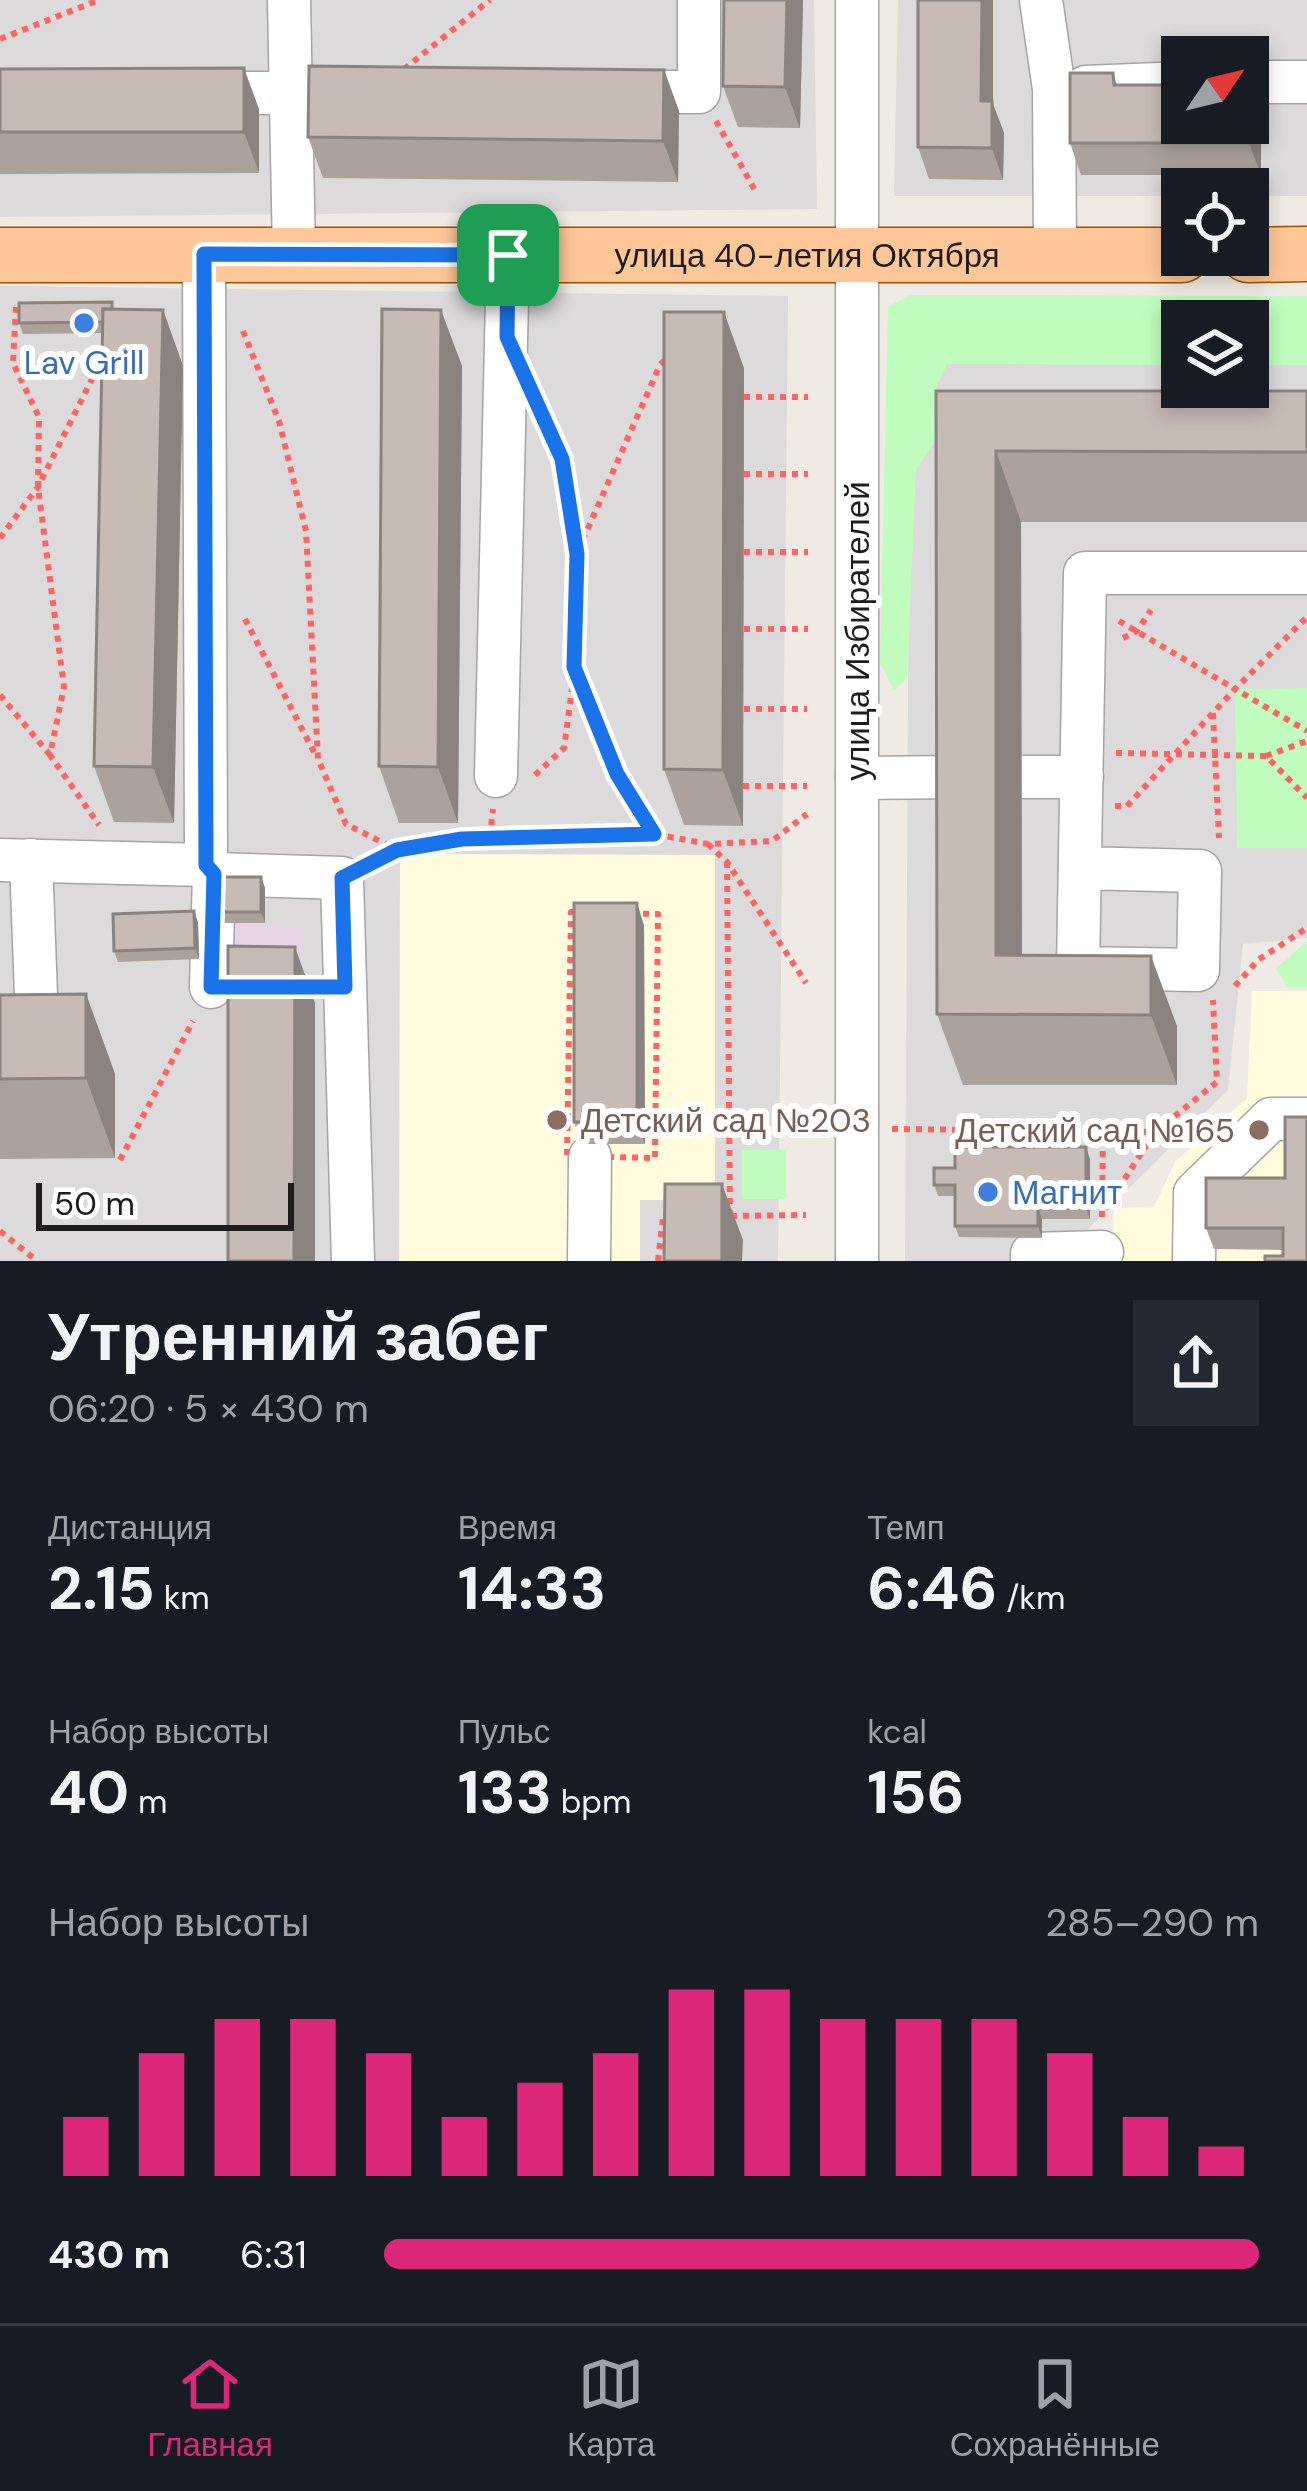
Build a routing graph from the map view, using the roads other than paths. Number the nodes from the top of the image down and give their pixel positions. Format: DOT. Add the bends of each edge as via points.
graph roads {
  1 [pos="289,0"];
  2 [pos="699,0"];
  3 [pos="857,0"];
  4 [pos="1041,0"];
  5 [pos="1269,82"];
  6 [pos="1307,82"];
  7 [pos="1161,83"];
  8 [pos="1054,88"];
  9 [pos="583,92"];
  10 [pos="156,93"];
  11 [pos="290,93"];
  12 [pos="386,93"];
  13 [pos="204,254"];
  14 [pos="294,254"];
  15 [pos="1307,254"];
  16 [pos="0,255"];
  17 [pos="508,255"];
  18 [pos="1161,255"];
  19 [pos="1269,255"];
  20 [pos="857,256"];
  21 [pos="1055,256"];
  22 [pos="1307,573"];
  23 [pos="962,777"];
  24 [pos="1022,777"];
  25 [pos="857,778"];
  26 [pos="1082,778"];
  27 [pos="504,794"];
  28 [pos="15,860"];
  29 [pos="1080,868"];
  30 [pos="210,870"];
  31 [pos="211,987"];
  32 [pos="38,1054"];
  33 [pos="1307,1119"];
  34 [pos="590,1157"];
  35 [pos="1102,1233"];
  36 [pos="353,1261"];
  37 [pos="589,1261"];
  38 [pos="857,1261"];
  39 [pos="1032,1261"];
  40 [pos="1194,1261"];
  1 -- 11 [label="street"];
  2 -- 9 [label="street" via="699,92"];
  3 -- 20 [label="street, улица Избирателей"];
  4 -- 8 [label="street"];
  5 -- 6 [label="street"];
  7 -- 8 [label="street"];
  8 -- 21 [label="street"];
  10 -- 11 [label="street"];
  11 -- 12 [label="street"];
  11 -- 14 [label="street"];
  13 -- 14 [label="main road, улица 40-летия Октября"];
  13 -- 16 [label="main road, улица 40-летия Октября"];
  13 -- 30 [label="street"];
  14 -- 17 [label="main road, улица 40-летия Октября"];
  15 -- 19 [label="main road"];
  17 -- 20 [label="main road, улица 40-летия Октября"];
  17 -- 27 [label="street"];
  18 -- 21 [label="main road, улица 40-летия Октября"];
  20 -- 21 [label="main road, улица 40-летия Октября"];
  20 -- 25 [label="street, улица Избирателей"];
  22 -- 26 [label="street" via="1085,573"];
  23 -- 25 [label="street"];
  24 -- 26 [label="street"];
  25 -- 38 [label="street, улица Избирателей"];
  26 -- 29 [label="street"];
  28 -- 30 [label="street"];
  28 -- 32 [label="street"];
  29 -- 29 [label="street" via="1078,968 1207,988 1200,871"];
  30 -- 31 [label="street"];
  30 -- 36 [label="street" via="342,878"];
  33 -- 40 [label="street" via="1271,1119 1195,1193"];
  34 -- 37 [label="street"];
  35 -- 39 [label="street" via="1032,1254"];
}
